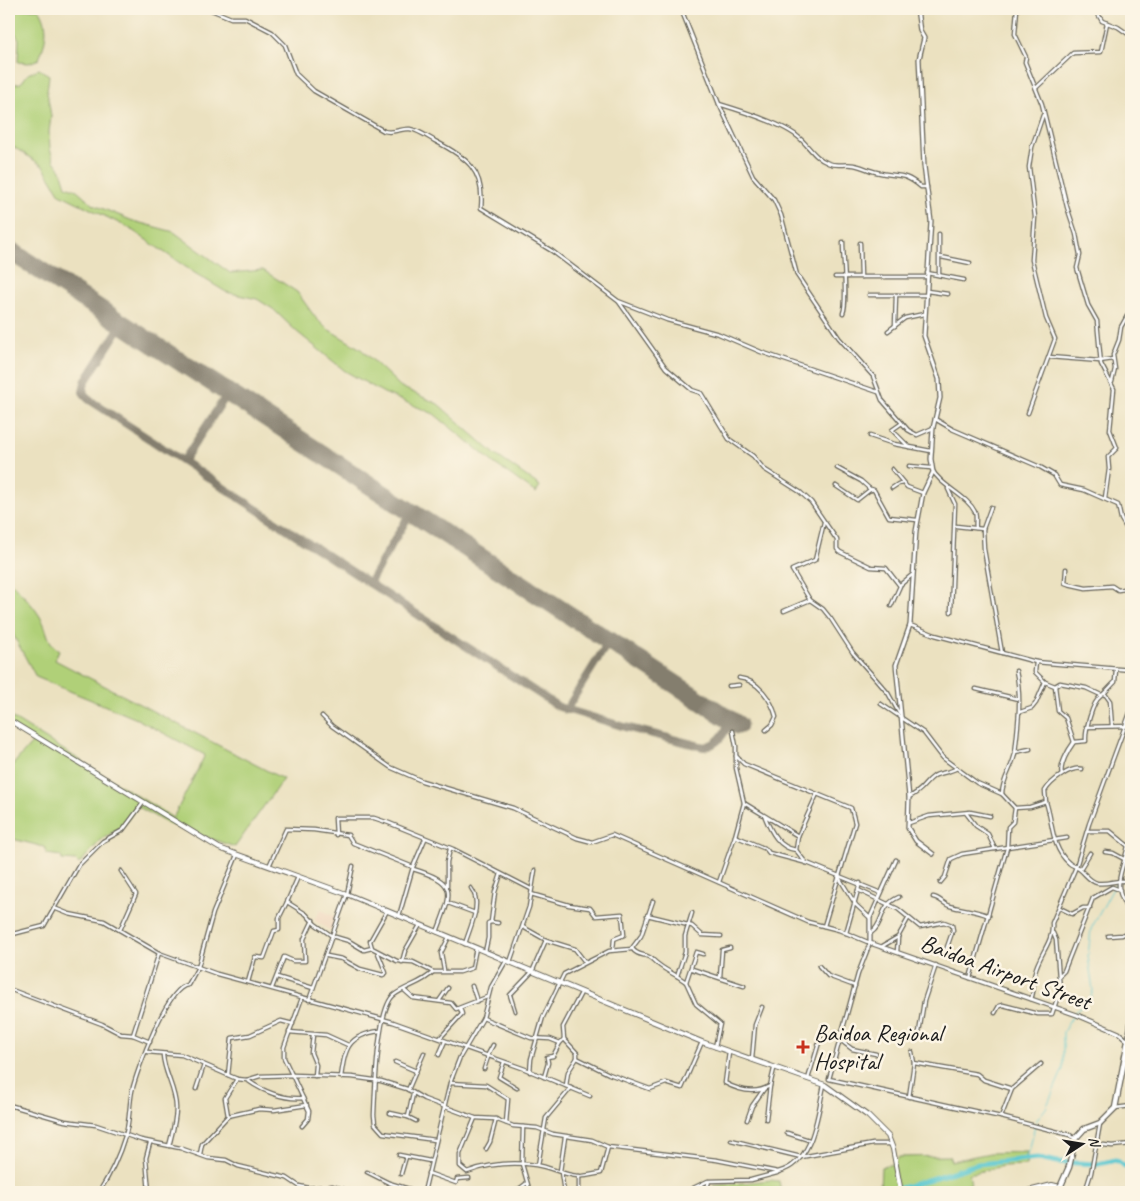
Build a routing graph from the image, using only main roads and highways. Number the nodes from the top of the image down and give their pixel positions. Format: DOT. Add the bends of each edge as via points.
graph roads {
  1 [pos="9,720"];
  2 [pos="1129,1042"];
  3 [pos="1059,1190"];
  4 [pos="901,1192"];
  5 [pos="1024,1192"];
  1 -- 4 [label="main road" via="229,853 348,894 702,1042 824,1085 877,1123 888,1136"];
  2 -- 3 [label="main road" via="1115,1108 1100,1123 1084,1129 1075,1139 1069,1168"];
  3 -- 5 [label="main road" via="1052,1185"];
}
